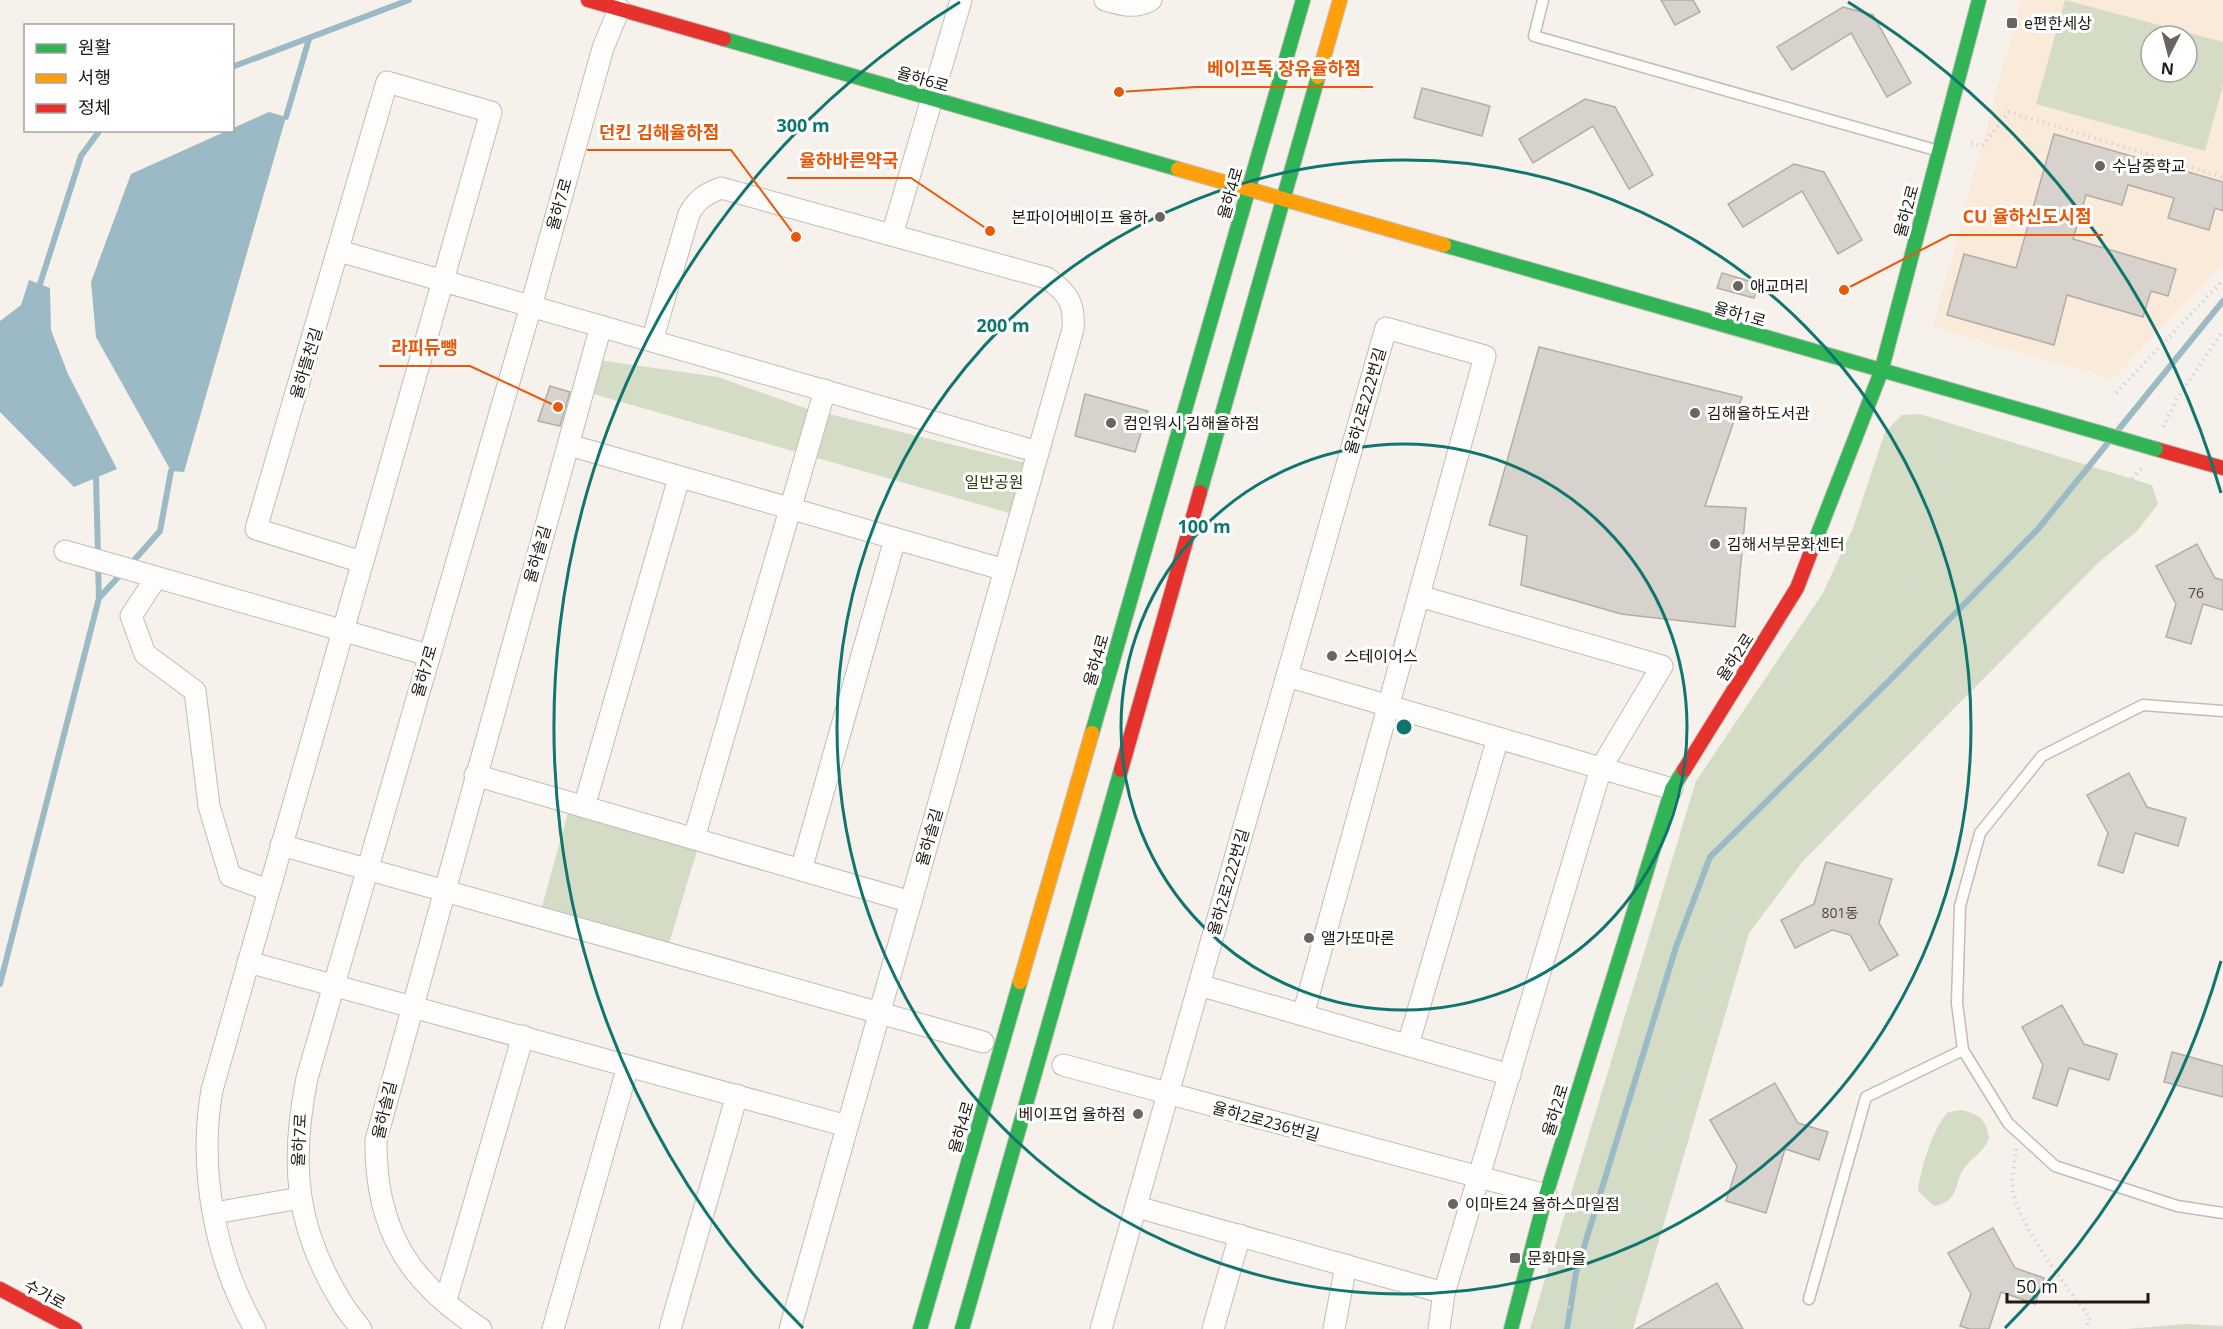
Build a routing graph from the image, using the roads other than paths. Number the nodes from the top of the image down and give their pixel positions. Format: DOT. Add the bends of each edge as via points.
graph roads {
  1 [pos="588,0"];
  2 [pos="960,0"];
  3 [pos="1105,0"];
  4 [pos="1151,0"];
  5 [pos="1303,0"];
  6 [pos="1340,0"];
  7 [pos="1543,0"];
  8 [pos="1979,0"];
  9 [pos="619,9"];
  10 [pos="933,99"];
  11 [pos="1939,151"];
  12 [pos="1248,190"];
  13 [pos="1284,200"];
  14 [pos="892,235"];
  15 [pos="339,251"];
  16 [pos="443,280"];
  17 [pos="531,306"];
  18 [pos="601,326"];
  19 [pos="652,341"];
  20 [pos="1881,372"];
  21 [pos="825,390"];
  22 [pos="569,445"];
  23 [pos="1038,452"];
  24 [pos="2223,468"];
  25 [pos="679,478"];
  26 [pos="789,509"];
  27 [pos="895,539"];
  28 [pos="64,551"];
  29 [pos="362,562"];
  30 [pos="1005,570"];
  31 [pos="156,578"];
  32 [pos="1419,596"];
  33 [pos="343,631"];
  34 [pos="428,656"];
  35 [pos="1287,676"];
  36 [pos="1388,706"];
  37 [pos="2223,711"];
  38 [pos="1498,738"];
  39 [pos="1601,768"];
  40 [pos="475,775"];
  41 [pos="1672,789"];
  42 [pos="584,807"];
  43 [pos="694,838"];
  44 [pos="281,845"];
  45 [pos="367,869"];
  46 [pos="801,870"];
  47 [pos="268,890"];
  48 [pos="443,890"];
  49 [pos="911,902"];
  50 [pos="248,962"];
  51 [pos="333,985"];
  52 [pos="1199,985"];
  53 [pos="411,1007"];
  54 [pos="879,1013"];
  55 [pos="1303,1015"];
  56 [pos="523,1036"];
  57 [pos="983,1042"];
  58 [pos="1408,1045"];
  59 [pos="1964,1050"];
  60 [pos="1063,1065"];
  61 [pos="628,1066"];
  62 [pos="1510,1075"];
  63 [pos="737,1095"];
  64 [pos="1167,1095"];
  65 [pos="848,1126"];
  66 [pos="1478,1177"];
  67 [pos="1546,1195"];
  68 [pos="300,1198"];
  69 [pos="1137,1207"];
  70 [pos="215,1213"];
  71 [pos="2223,1214"];
  72 [pos="1240,1236"];
  73 [pos="1346,1265"];
  74 [pos="0,1288"];
  75 [pos="1444,1293"];
  76 [pos="1809,1299"];
  77 [pos="446,1300"];
  78 [pos="75,1329"];
  79 [pos="255,1329"];
  80 [pos="361,1329"];
  81 [pos="481,1329"];
  82 [pos="553,1329"];
  83 [pos="670,1329"];
  84 [pos="790,1329"];
  85 [pos="920,1329"];
  86 [pos="962,1329"];
  87 [pos="1101,1329"];
  88 [pos="1213,1329"];
  89 [pos="1334,1329"];
  90 [pos="1439,1329"];
  91 [pos="1511,1329"];
  1 -- 9 [label="street, 율하6로"];
  2 -- 10 [label="street"];
  3 -- 4 [label="street" via="1125,6"];
  5 -- 12 [label="street, 율하4로"];
  6 -- 13 [label="street"];
  7 -- 11 [label="lane" via="1534,36"];
  8 -- 11 [label="street, 율하2로"];
  9 -- 10 [label="street, 율하6로"];
  9 -- 17 [label="street, 율하7로" via="603,48"];
  10 -- 12 [label="street, 율하6로"];
  10 -- 14 [label="street"];
  11 -- 20 [label="street, 율하2로"];
  12 -- 13 [label="street, 율하1로"];
  12 -- 85 [label="street, 율하4로"];
  13 -- 20 [label="street, 율하1로"];
  13 -- 86 [label="street"];
  14 -- 19 [label="street, 율하솔길" via="722,188 706,194 689,214"];
  14 -- 23 [label="street, 율하솔길" via="1047,278 1068,293 1073,304 1073,329"];
  15 -- 16 [label="street"];
  15 -- 16 [label="street, 율하뜰천길" via="387,82 491,112"];
  15 -- 29 [label="street, 율하뜰천길" via="256,529"];
  16 -- 17 [label="street"];
  16 -- 29 [label="street, 율하뜰천길"];
  17 -- 18 [label="street"];
  17 -- 34 [label="street, 율하7로"];
  18 -- 19 [label="street"];
  18 -- 22 [label="street, 율하솔길"];
  19 -- 21 [label="street"];
  20 -- 24 [label="street, 율하1로, bridge"];
  20 -- 41 [label="street, 율하2로" via="1797,588"];
  21 -- 23 [label="street"];
  21 -- 26 [label="street"];
  22 -- 25 [label="street"];
  22 -- 40 [label="street, 율하솔길"];
  23 -- 30 [label="street, 율하솔길"];
  25 -- 26 [label="street"];
  25 -- 42 [label="street"];
  26 -- 27 [label="street"];
  26 -- 43 [label="street"];
  27 -- 30 [label="street"];
  27 -- 46 [label="street"];
  28 -- 31 [label="street"];
  29 -- 33 [label="street"];
  30 -- 49 [label="street, 율하솔길"];
  31 -- 33 [label="street"];
  31 -- 47 [label="street" via="131,616 145,654 195,691 209,806 230,876"];
  32 -- 35 [label="street, 율하2로222번길" via="1485,356 1386,328"];
  32 -- 36 [label="street, 율하2로222번길"];
  32 -- 39 [label="street" via="1662,666"];
  33 -- 34 [label="street"];
  33 -- 44 [label="street"];
  34 -- 45 [label="street, 율하7로"];
  35 -- 36 [label="street"];
  35 -- 52 [label="street, 율하2로222번길"];
  36 -- 38 [label="street"];
  36 -- 55 [label="street, 율하2로222번길"];
  37 -- 59 [label="lane" via="2143,705 2042,756 1980,833 1960,906 1957,1003"];
  38 -- 39 [label="street"];
  38 -- 58 [label="street"];
  39 -- 41 [label="street"];
  39 -- 62 [label="street"];
  40 -- 42 [label="street"];
  40 -- 48 [label="street, 율하솔길"];
  41 -- 67 [label="street, 율하2로"];
  42 -- 43 [label="street"];
  43 -- 46 [label="street"];
  44 -- 45 [label="street"];
  44 -- 47 [label="street"];
  45 -- 48 [label="street"];
  45 -- 51 [label="street, 율하7로"];
  46 -- 49 [label="street"];
  47 -- 50 [label="street"];
  48 -- 53 [label="street, 율하솔길"];
  48 -- 54 [label="street"];
  49 -- 54 [label="street, 율하솔길"];
  50 -- 51 [label="street"];
  50 -- 70 [label="street" via="207,1116 206,1144"];
  51 -- 53 [label="street"];
  51 -- 68 [label="street, 율하7로" via="301,1108 296,1167"];
  52 -- 55 [label="street"];
  52 -- 64 [label="street, 율하2로222번길"];
  53 -- 56 [label="street"];
  53 -- 77 [label="street, 율하솔길" via="376,1140 375,1174 382,1209 395,1243 424,1283"];
  54 -- 57 [label="street"];
  54 -- 65 [label="street, 율하솔길"];
  55 -- 58 [label="street"];
  56 -- 61 [label="street"];
  56 -- 77 [label="street"];
  58 -- 62 [label="street"];
  59 -- 71 [label="lane" via="2008,1124 2055,1166 2177,1206"];
  59 -- 76 [label="lane" via="1866,1097"];
  60 -- 64 [label="street, 율하2로236번길"];
  61 -- 63 [label="street"];
  61 -- 82 [label="street"];
  62 -- 66 [label="street"];
  63 -- 65 [label="street"];
  63 -- 83 [label="street"];
  64 -- 66 [label="street, 율하2로236번길"];
  64 -- 69 [label="street"];
  65 -- 84 [label="street, 율하솔길"];
  66 -- 67 [label="street, 율하2로236번길"];
  66 -- 75 [label="street"];
  67 -- 91 [label="street, 율하2로"];
  68 -- 70 [label="street"];
  68 -- 80 [label="street, 율하7로" via="312,1243 342,1304"];
  69 -- 72 [label="street"];
  69 -- 87 [label="street"];
  70 -- 79 [label="street" via="226,1264"];
  72 -- 73 [label="street"];
  72 -- 88 [label="street"];
  73 -- 75 [label="street"];
  73 -- 89 [label="street"];
  74 -- 78 [label="street, 수가로"];
  75 -- 90 [label="street"];
  77 -- 81 [label="street, 율하솔길" via="448,1307"];
}
